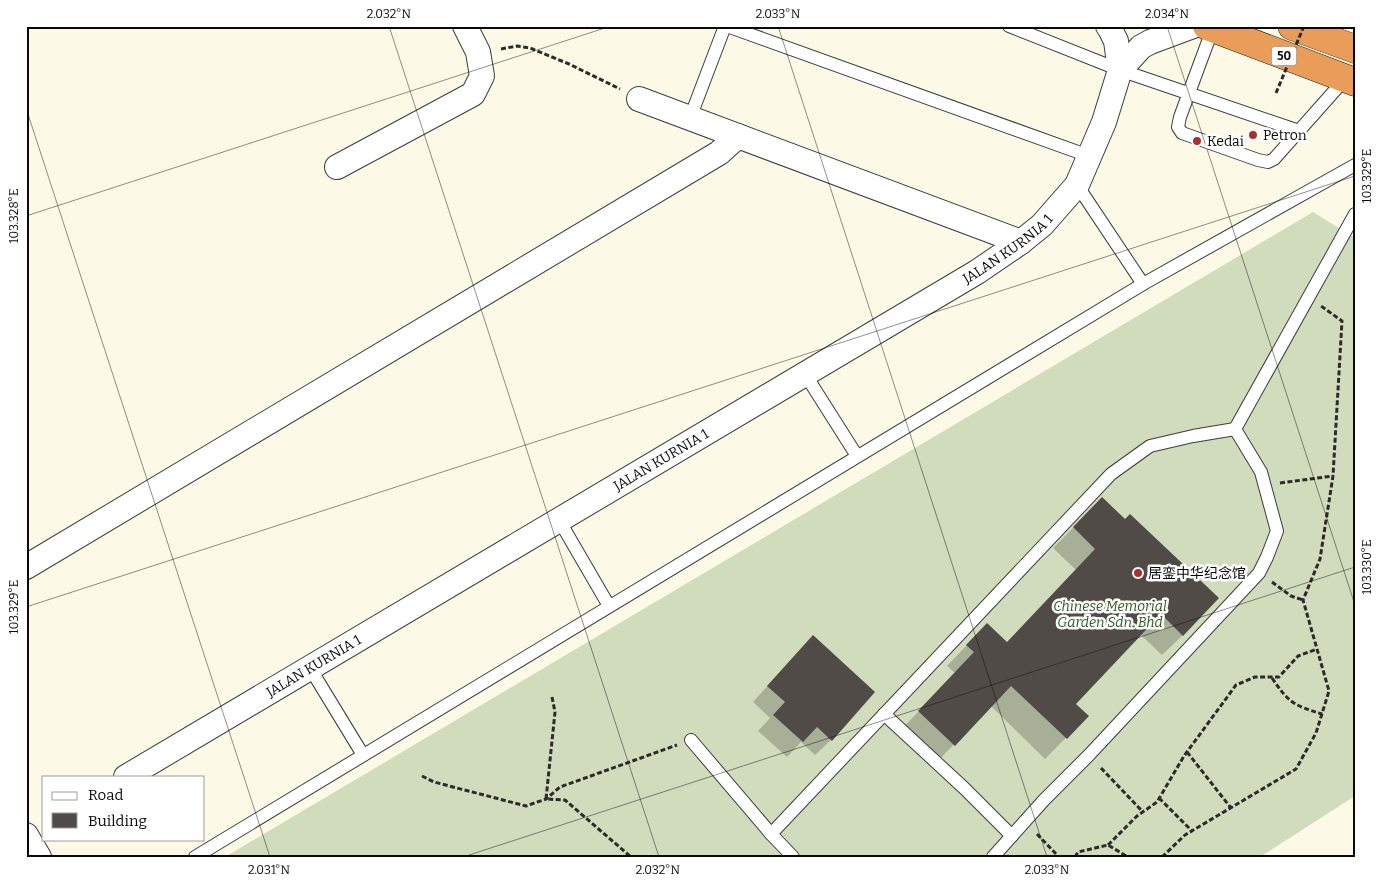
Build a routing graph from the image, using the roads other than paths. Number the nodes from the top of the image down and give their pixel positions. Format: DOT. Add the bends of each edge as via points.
graph roads {
  1 [pos="465,26"];
  2 [pos="726,26"];
  3 [pos="1009,26"];
  4 [pos="1108,26"];
  5 [pos="1292,26"];
  6 [pos="1205,27"];
  7 [pos="1355,49"];
  8 [pos="1120,70"];
  9 [pos="1350,81"];
  10 [pos="1189,94"];
  11 [pos="638,98"];
  12 [pos="690,118"];
  13 [pos="1299,131"];
  14 [pos="738,136"];
  15 [pos="1089,156"];
  16 [pos="1355,165"];
  17 [pos="337,167"];
  18 [pos="1077,185"];
  19 [pos="1355,214"];
  20 [pos="1021,242"];
  21 [pos="1143,284"];
  22 [pos="805,374"];
  23 [pos="1235,429"];
  24 [pos="857,456"];
  25 [pos="559,520"];
  26 [pos="26,567"];
  27 [pos="609,606"];
  28 [pos="310,668"];
  29 [pos="884,714"];
  30 [pos="691,740"];
  31 [pos="363,755"];
  32 [pos="128,776"];
  33 [pos="42,826"];
  34 [pos="771,834"];
  35 [pos="26,835"];
  36 [pos="1012,836"];
  37 [pos="39,857"];
  38 [pos="195,857"];
  39 [pos="793,857"];
  40 [pos="992,857"];
  1 -- 17 [label="street" via="478,52 482,76 473,94"];
  2 -- 12 [label="lane"];
  2 -- 15 [label="lane"];
  3 -- 8 [label="lane"];
  4 -- 8 [label="street" via="1116,41"];
  5 -- 7 [label="highway, 50"];
  6 -- 8 [label="street" via="1150,42"];
  6 -- 9 [label="highway, 50"];
  6 -- 10 [label="lane"];
  8 -- 10 [label="lane"];
  8 -- 15 [label="street, JALAN KURNIA 1" via="1104,122"];
  9 -- 13 [label="lane"];
  10 -- 13 [label="lane"];
  10 -- 13 [label="lane" via="1178,127 1182,133 1258,160 1268,162 1274,159"];
  11 -- 12 [label="street"];
  12 -- 14 [label="street"];
  14 -- 20 [label="street"];
  14 -- 26 [label="street" via="719,153"];
  15 -- 18 [label="street, JALAN KURNIA 1"];
  16 -- 21 [label="lane"];
  18 -- 20 [label="street, JALAN KURNIA 1" via="1042,225"];
  18 -- 21 [label="lane"];
  19 -- 23 [label="lane"];
  20 -- 22 [label="street, JALAN KURNIA 1" via="977,272"];
  21 -- 24 [label="lane"];
  22 -- 24 [label="lane"];
  22 -- 25 [label="street, JALAN KURNIA 1"];
  23 -- 29 [label="lane" via="1150,446 1111,474"];
  23 -- 36 [label="lane" via="1261,472 1277,531 1259,573"];
  24 -- 27 [label="lane"];
  25 -- 27 [label="lane"];
  25 -- 28 [label="street, JALAN KURNIA 1"];
  27 -- 31 [label="lane"];
  28 -- 31 [label="lane"];
  28 -- 32 [label="street, JALAN KURNIA 1"];
  29 -- 34 [label="lane"];
  29 -- 36 [label="lane"];
  30 -- 34 [label="lane"];
  31 -- 38 [label="lane"];
  33 -- 35 [label="street"];
  34 -- 39 [label="lane"];
  35 -- 37 [label="street"];
  36 -- 40 [label="lane"];
}
